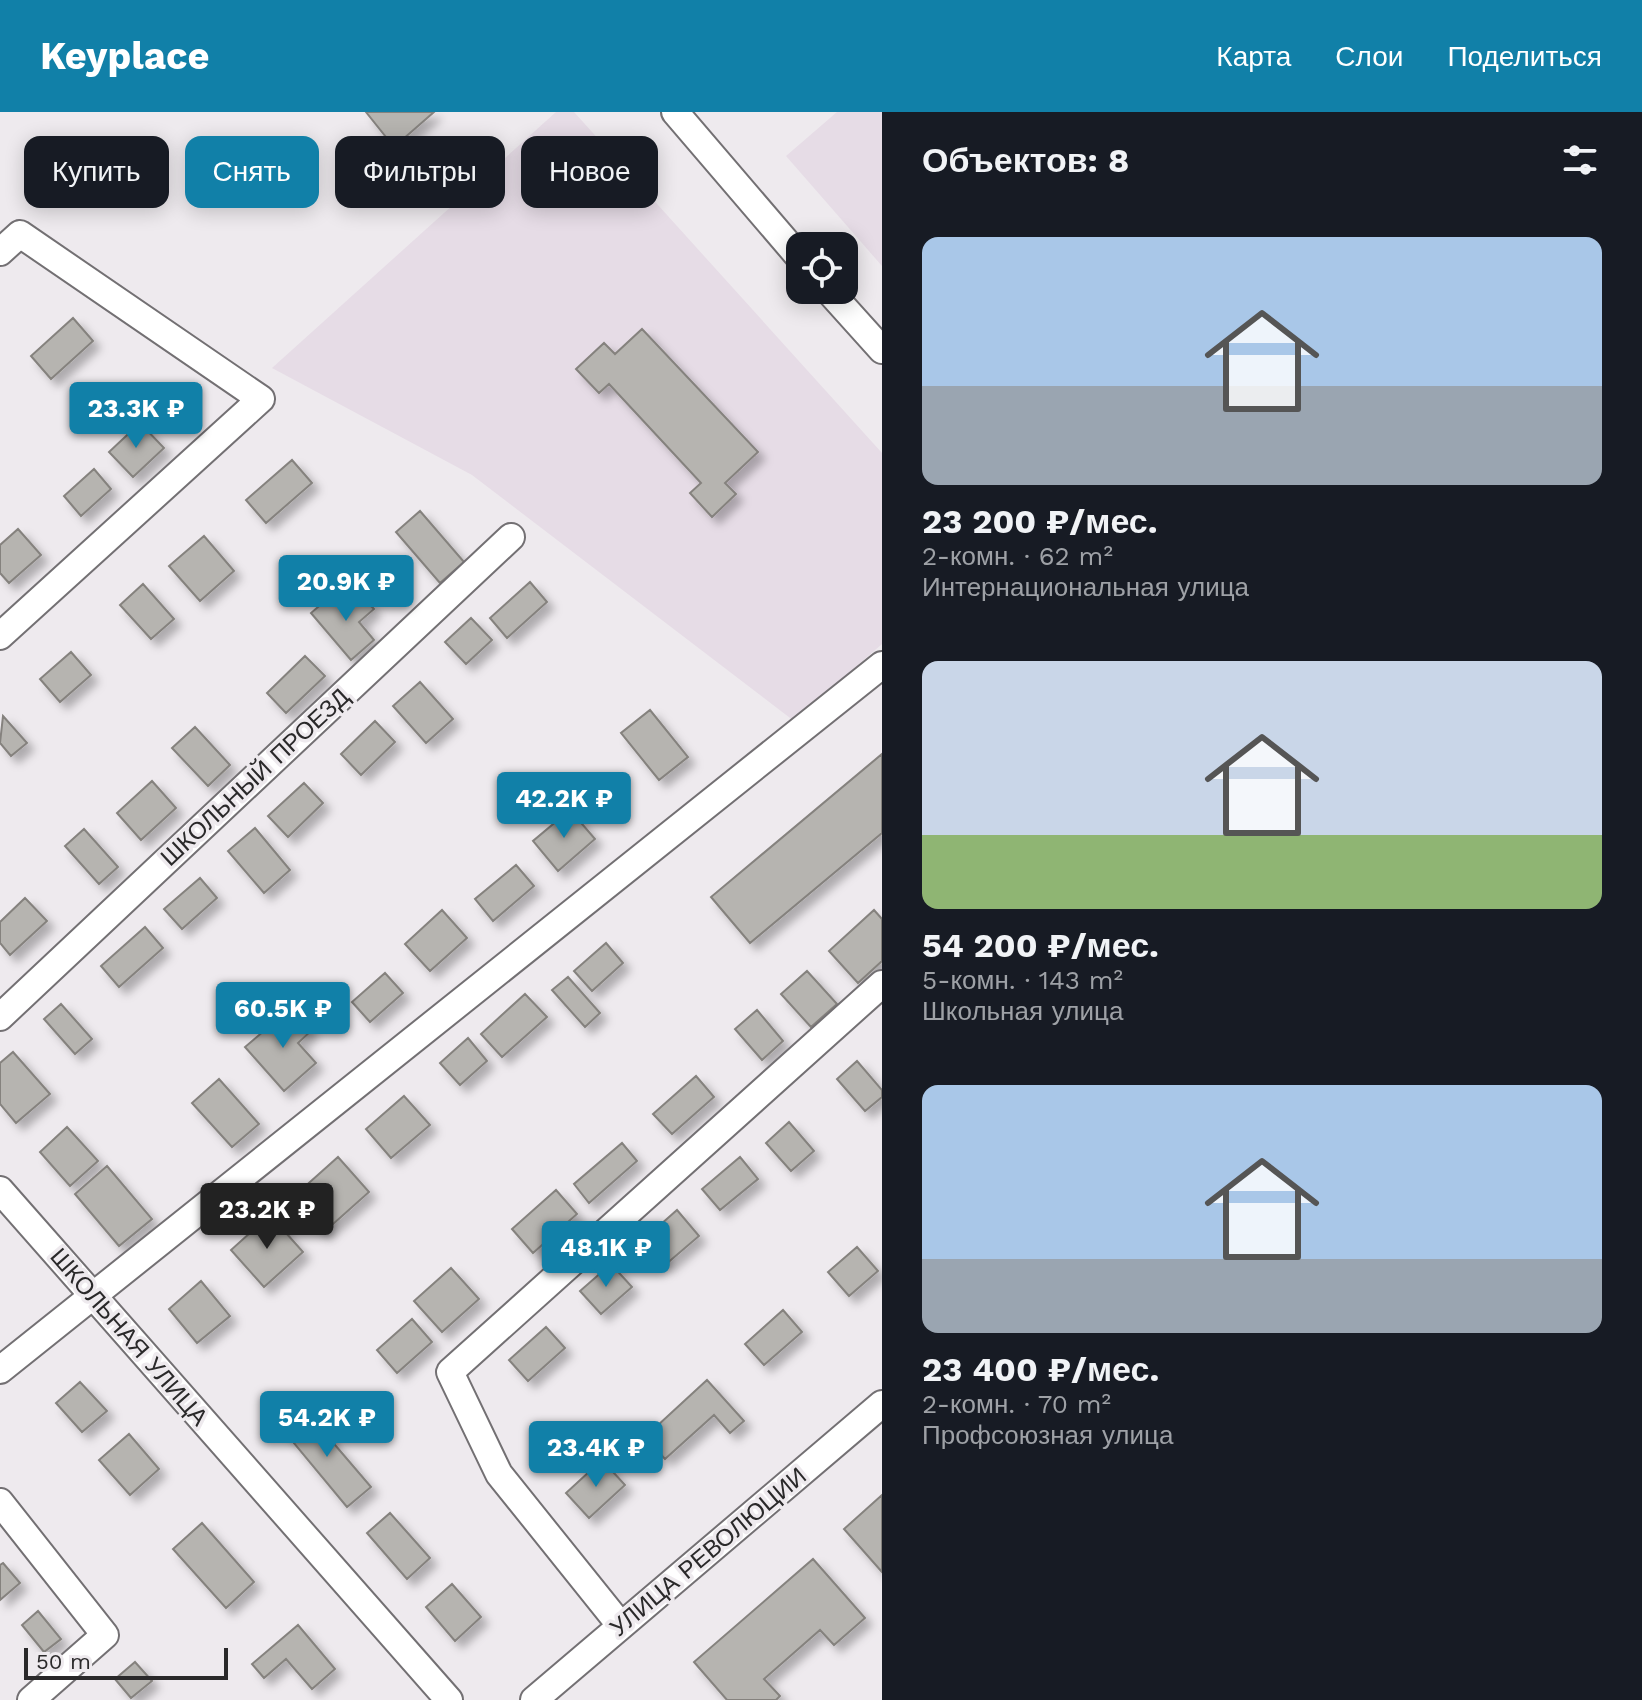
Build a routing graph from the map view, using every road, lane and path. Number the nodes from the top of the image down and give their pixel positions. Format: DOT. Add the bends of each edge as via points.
graph roads {
  1 [pos="675,112"];
  2 [pos="786,242"];
  3 [pos="0,252"];
  4 [pos="841,304"];
  5 [pos="882,350"];
  6 [pos="511,537"];
  7 [pos="0,636"];
  8 [pos="882,665"];
  9 [pos="882,984"];
  10 [pos="0,1017"];
  11 [pos="0,1190"];
  12 [pos="93,1297"];
  13 [pos="0,1370"];
  14 [pos="882,1404"];
  15 [pos="0,1502"];
  16 [pos="621,1626"];
  17 [pos="31,1700"];
  18 [pos="449,1700"];
  19 [pos="534,1700"];
  1 -- 2 [label="street"];
  3 -- 7 [label="street" via="20,234 261,399"];
  4 -- 5 [label="street"];
  6 -- 10 [label="street, ШКОЛЬНЫЙ ПРОЕЗД"];
  8 -- 12 [label="street"];
  9 -- 16 [label="street" via="450,1372 499,1474"];
  11 -- 12 [label="street, ШКОЛЬНАЯ УЛИЦА"];
  12 -- 13 [label="street"];
  12 -- 18 [label="street, ШКОЛЬНАЯ УЛИЦА"];
  14 -- 16 [label="street, УЛИЦА РЕВОЛЮЦИИ"];
  15 -- 17 [label="street" via="105,1635"];
  16 -- 19 [label="street, УЛИЦА РЕВОЛЮЦИИ"];
}
